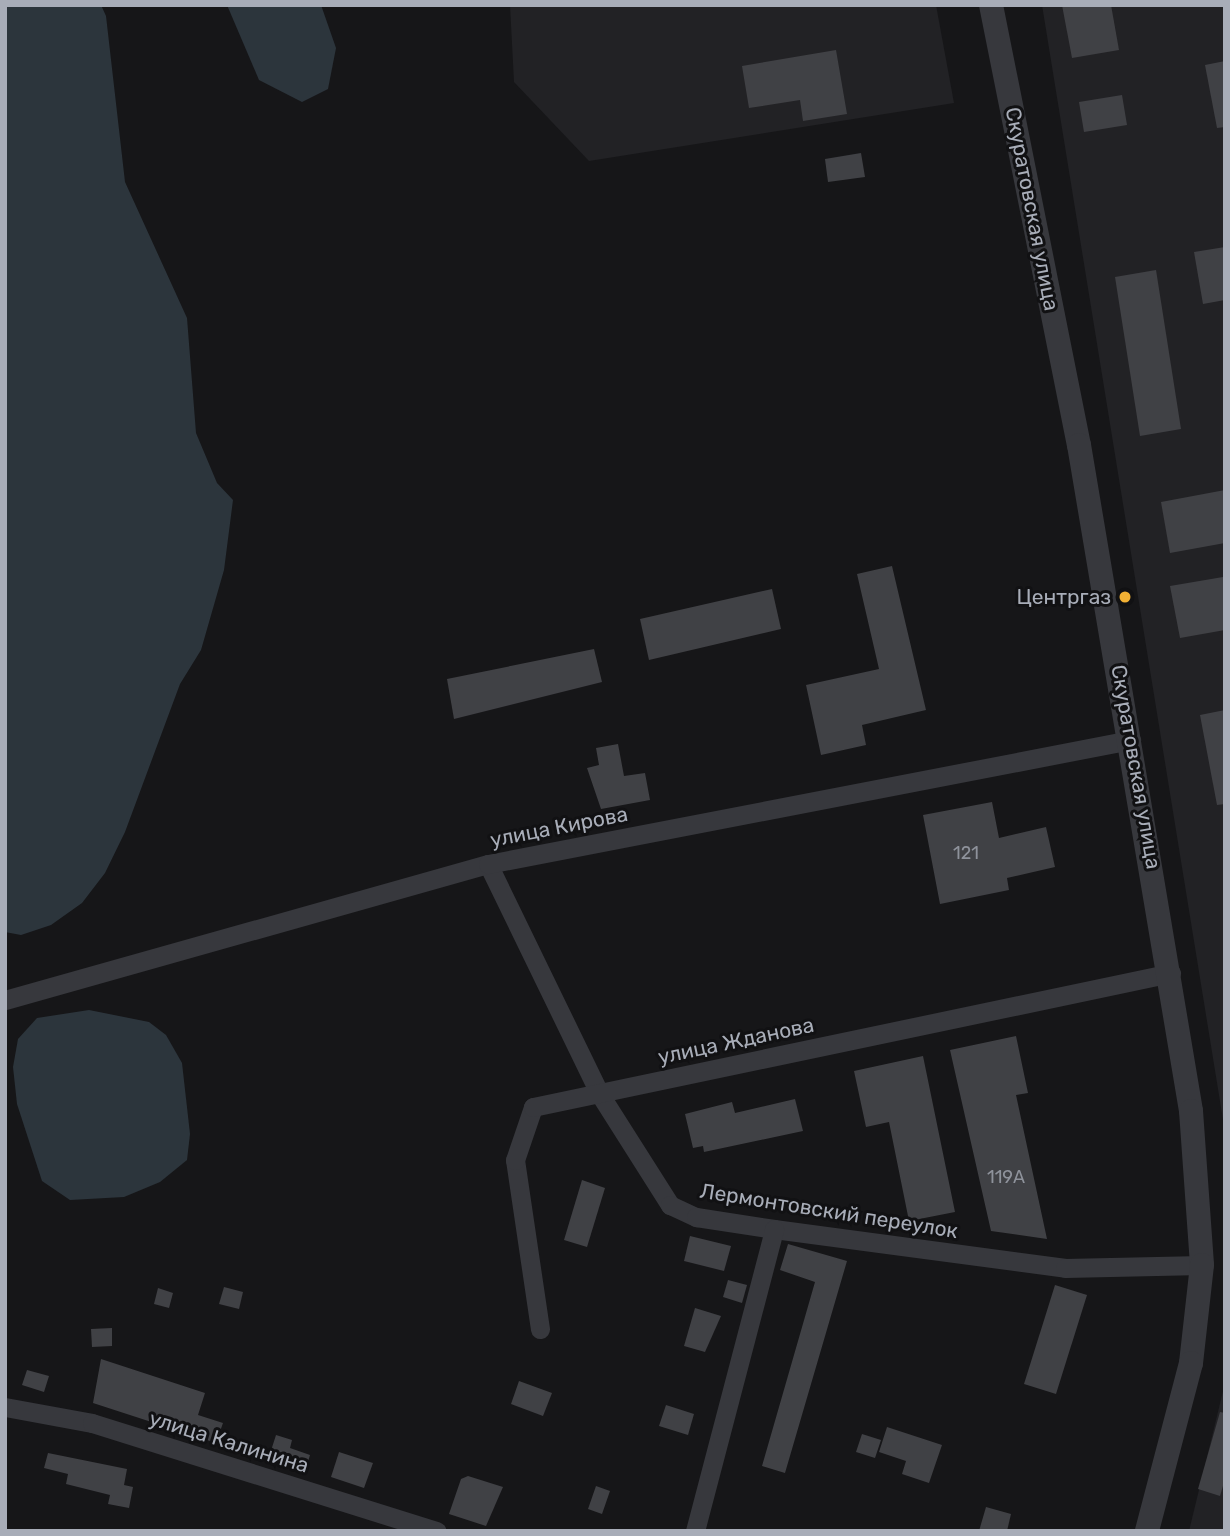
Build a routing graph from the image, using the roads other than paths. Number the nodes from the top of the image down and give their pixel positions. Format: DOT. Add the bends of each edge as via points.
graph roads {
  1 [pos="991,5"];
  2 [pos="1131,740"];
  3 [pos="488,864"];
  4 [pos="1171,973"];
  5 [pos="5,1000"];
  6 [pos="599,1093"];
  7 [pos="774,1229"];
  8 [pos="1202,1265"];
  9 [pos="540,1329"];
  10 [pos="5,1407"];
  11 [pos="436,1531"];
  12 [pos="695,1531"];
  13 [pos="1147,1531"];
  1 -- 2 [label="street, Скуратовская улица" via="1079,445"];
  2 -- 3 [label="street, улица Кирова"];
  2 -- 4 [label="street, Скуратовская улица"];
  3 -- 5 [label="street, улица Кирова"];
  3 -- 6 [label="street, Лермонтовский переулок"];
  4 -- 6 [label="street, улица Жданова"];
  4 -- 8 [label="street, Скуратовская улица" via="1191,1111"];
  6 -- 7 [label="street, Лермонтовский переулок" via="670,1205 696,1217"];
  6 -- 9 [label="street, улица Жданова" via="533,1107 515,1160"];
  7 -- 8 [label="street, Лермонтовский переулок" via="1065,1268"];
  7 -- 12 [label="street"];
  8 -- 13 [label="street, Скуратовская улица" via="1191,1363"];
  10 -- 11 [label="street, улица Калинина" via="92,1423"];
}
